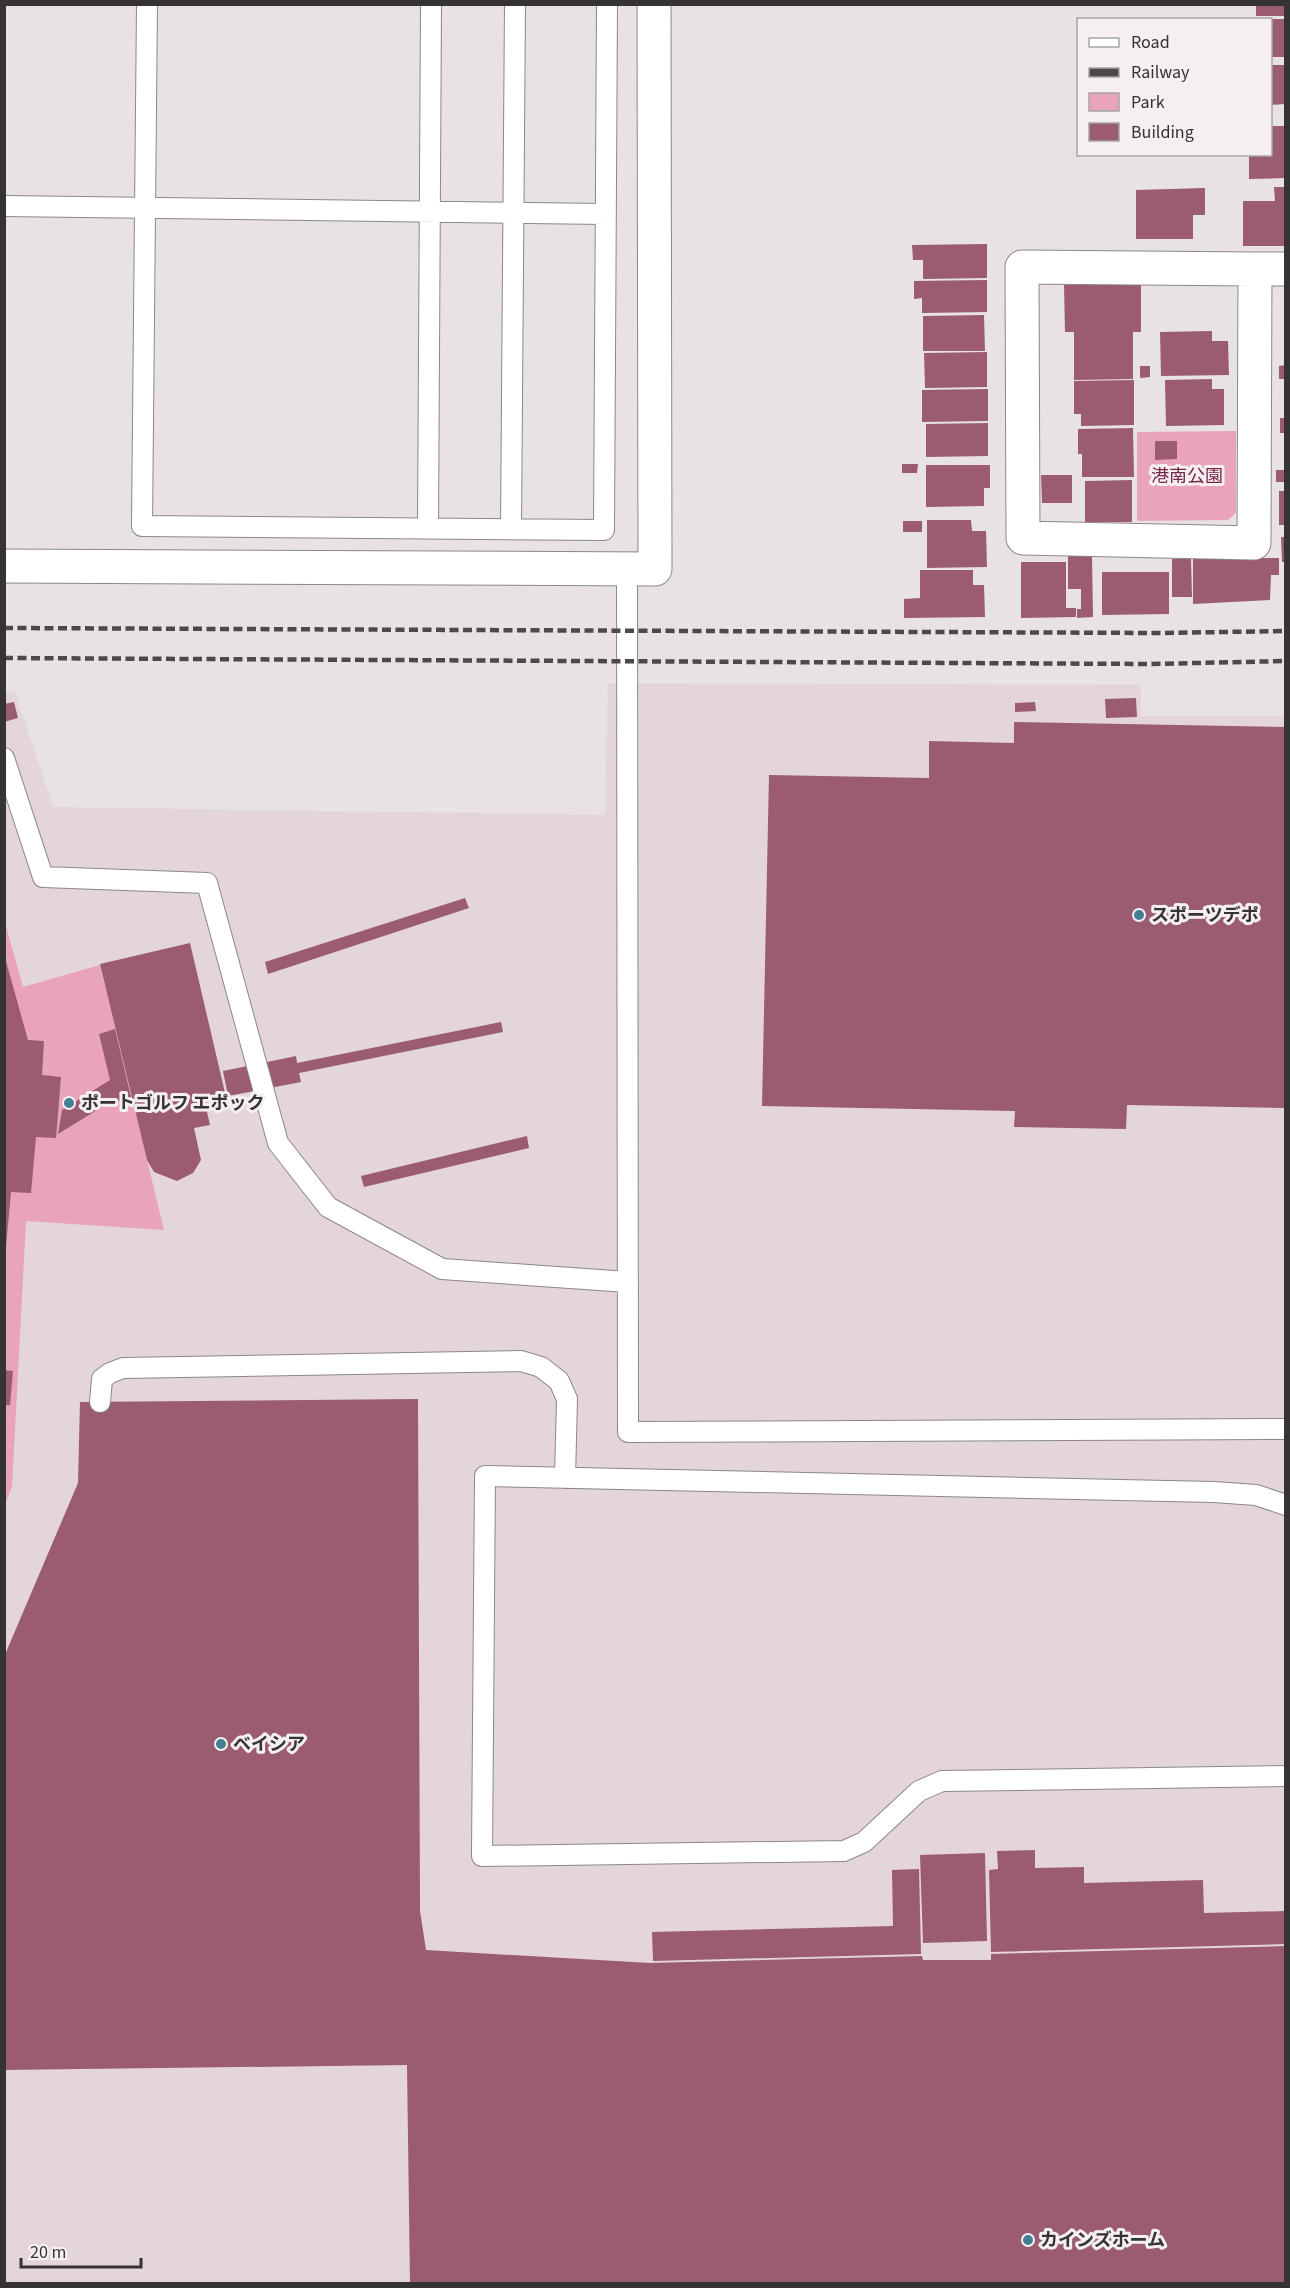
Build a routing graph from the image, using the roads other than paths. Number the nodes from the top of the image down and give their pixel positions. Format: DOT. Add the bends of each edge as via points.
graph roads {
  1 [pos="147,4"];
  2 [pos="431,4"];
  3 [pos="515,4"];
  4 [pos="607,4"];
  5 [pos="654,4"];
  6 [pos="4,206"];
  7 [pos="144,208"];
  8 [pos="430,212"];
  9 [pos="512,213"];
  10 [pos="606,214"];
  11 [pos="1270,269"];
  12 [pos="428,528"];
  13 [pos="511,529"];
  14 [pos="4,566"];
  15 [pos="627,569"];
  16 [pos="4,758"];
  17 [pos="628,1282"];
  18 [pos="100,1402"];
  19 [pos="1286,1429"];
  20 [pos="565,1478"];
  21 [pos="1286,1505"];
  22 [pos="1286,1776"];
  1 -- 7 [label="lane"];
  2 -- 8 [label="lane"];
  3 -- 9 [label="lane"];
  4 -- 10 [label="lane"];
  5 -- 15 [label="street" via="655,569"];
  6 -- 7 [label="lane"];
  7 -- 8 [label="lane"];
  7 -- 12 [label="lane" via="142,526"];
  8 -- 9 [label="lane"];
  8 -- 12 [label="lane"];
  9 -- 10 [label="lane"];
  9 -- 13 [label="lane"];
  10 -- 13 [label="lane" via="604,530"];
  11 -- 11 [label="street" via="1254,543 1023,538 1022,267"];
  12 -- 13 [label="lane"];
  14 -- 15 [label="street"];
  15 -- 17 [label="lane"];
  16 -- 17 [label="lane" via="43,877 207,883 278,1143 328,1207 442,1269"];
  17 -- 19 [label="lane" via="628,1432"];
  18 -- 20 [label="lane" via="102,1379 123,1368 521,1361 541,1367 559,1382 567,1399"];
  20 -- 21 [label="lane" via="1214,1492 1256,1495"];
  20 -- 22 [label="lane" via="484,1476 482,1856 844,1851 864,1842 919,1791 942,1781"];
}
